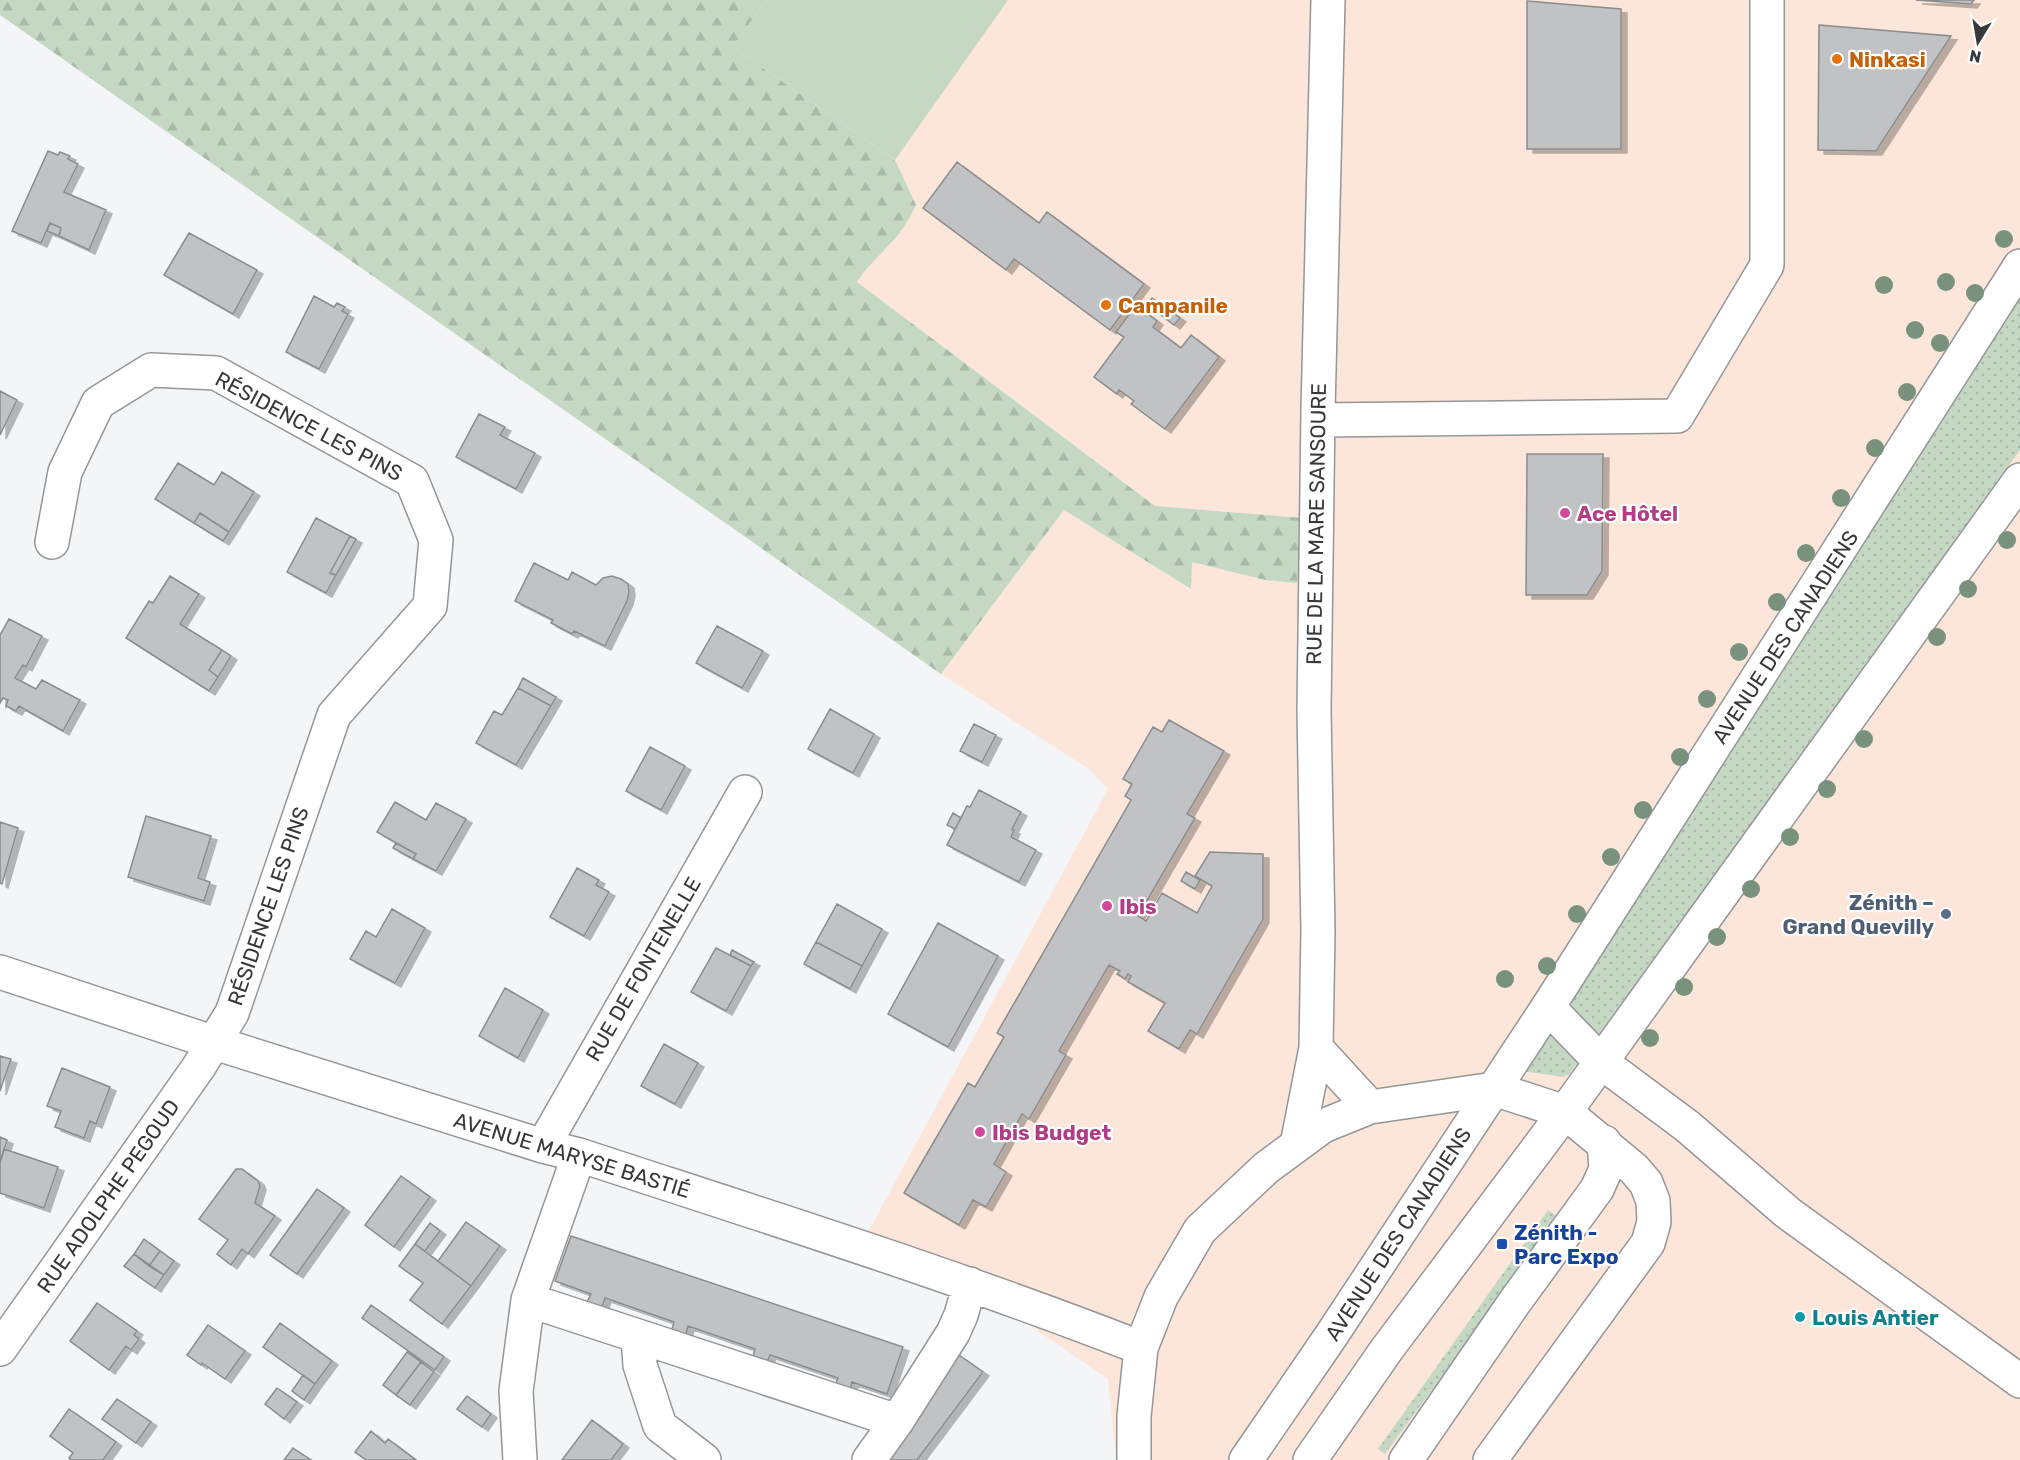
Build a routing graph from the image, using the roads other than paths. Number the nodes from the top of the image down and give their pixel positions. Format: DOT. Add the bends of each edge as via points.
graph roads {
  1 [pos="1328,0"];
  2 [pos="1767,0"];
  3 [pos="2020,266"];
  4 [pos="1318,420"];
  5 [pos="2020,480"];
  6 [pos="52,542"];
  7 [pos="745,792"];
  8 [pos="0,972"];
  9 [pos="1548,1006"];
  10 [pos="215,1043"];
  11 [pos="1316,1048"];
  12 [pos="1601,1062"];
  13 [pos="1494,1089"];
  14 [pos="1370,1107"];
  15 [pos="1564,1112"];
  16 [pos="1604,1142"];
  17 [pos="1297,1145"];
  18 [pos="543,1146"];
  19 [pos="579,1155"];
  20 [pos="970,1284"];
  21 [pos="528,1300"];
  22 [pos="638,1336"];
  23 [pos="1142,1348"];
  24 [pos="0,1349"];
  25 [pos="2020,1381"];
  26 [pos="897,1421"];
  27 [pos="520,1460"];
  28 [pos="704,1460"];
  29 [pos="869,1460"];
  30 [pos="1134,1460"];
  31 [pos="1246,1460"];
  32 [pos="1310,1460"];
  33 [pos="1406,1460"];
  34 [pos="1490,1460"];
  1 -- 4 [label="street, RUE DE LA MARE SANSOURE"];
  2 -- 4 [label="street" via="1767,265 1677,416"];
  3 -- 9 [label="street, AVENUE DES CANADIENS"];
  4 -- 11 [label="street, RUE DE LA MARE SANSOURE" via="1314,711"];
  5 -- 12 [label="street"];
  6 -- 10 [label="street, RÉSIDENCE LES PINS" via="65,472 98,403 151,370 216,373 412,481 436,540 430,606 334,715 232,1013"];
  7 -- 18 [label="street, RUE DE FONTENELLE"];
  8 -- 10 [label="street, AVENUE MARYSE BASTIÉ"];
  9 -- 12 [label="street"];
  9 -- 13 [label="street, AVENUE DES CANADIENS"];
  10 -- 18 [label="street, AVENUE MARYSE BASTIÉ"];
  10 -- 24 [label="street, RUE ADOLPHE PEGOUD"];
  11 -- 14 [label="street"];
  11 -- 17 [label="street, RUE DE LA MARE SANSOURE"];
  12 -- 15 [label="street"];
  12 -- 25 [label="street" via="1687,1126 1788,1214"];
  13 -- 14 [label="street"];
  13 -- 15 [label="street"];
  13 -- 31 [label="street, AVENUE DES CANADIENS"];
  14 -- 17 [label="street" via="1323,1125"];
  15 -- 16 [label="street"];
  15 -- 32 [label="street" via="1387,1349"];
  16 -- 33 [label="street" via="1606,1169 1597,1188"];
  16 -- 34 [label="street" via="1646,1184 1653,1201 1648,1243"];
  17 -- 23 [label="street" via="1266,1168 1200,1230 1161,1297"];
  18 -- 19 [label="street, AVENUE MARYSE BASTIÉ"];
  19 -- 20 [label="street, AVENUE MARYSE BASTIÉ"];
  19 -- 21 [label="street"];
  20 -- 23 [label="street, AVENUE MARYSE BASTIÉ"];
  20 -- 26 [label="street" via="953,1333"];
  21 -- 22 [label="street"];
  21 -- 27 [label="street" via="516,1391"];
  22 -- 26 [label="street"];
  22 -- 28 [label="street" via="640,1365 660,1426"];
  23 -- 30 [label="street" via="1134,1416"];
  26 -- 29 [label="street"];
}
